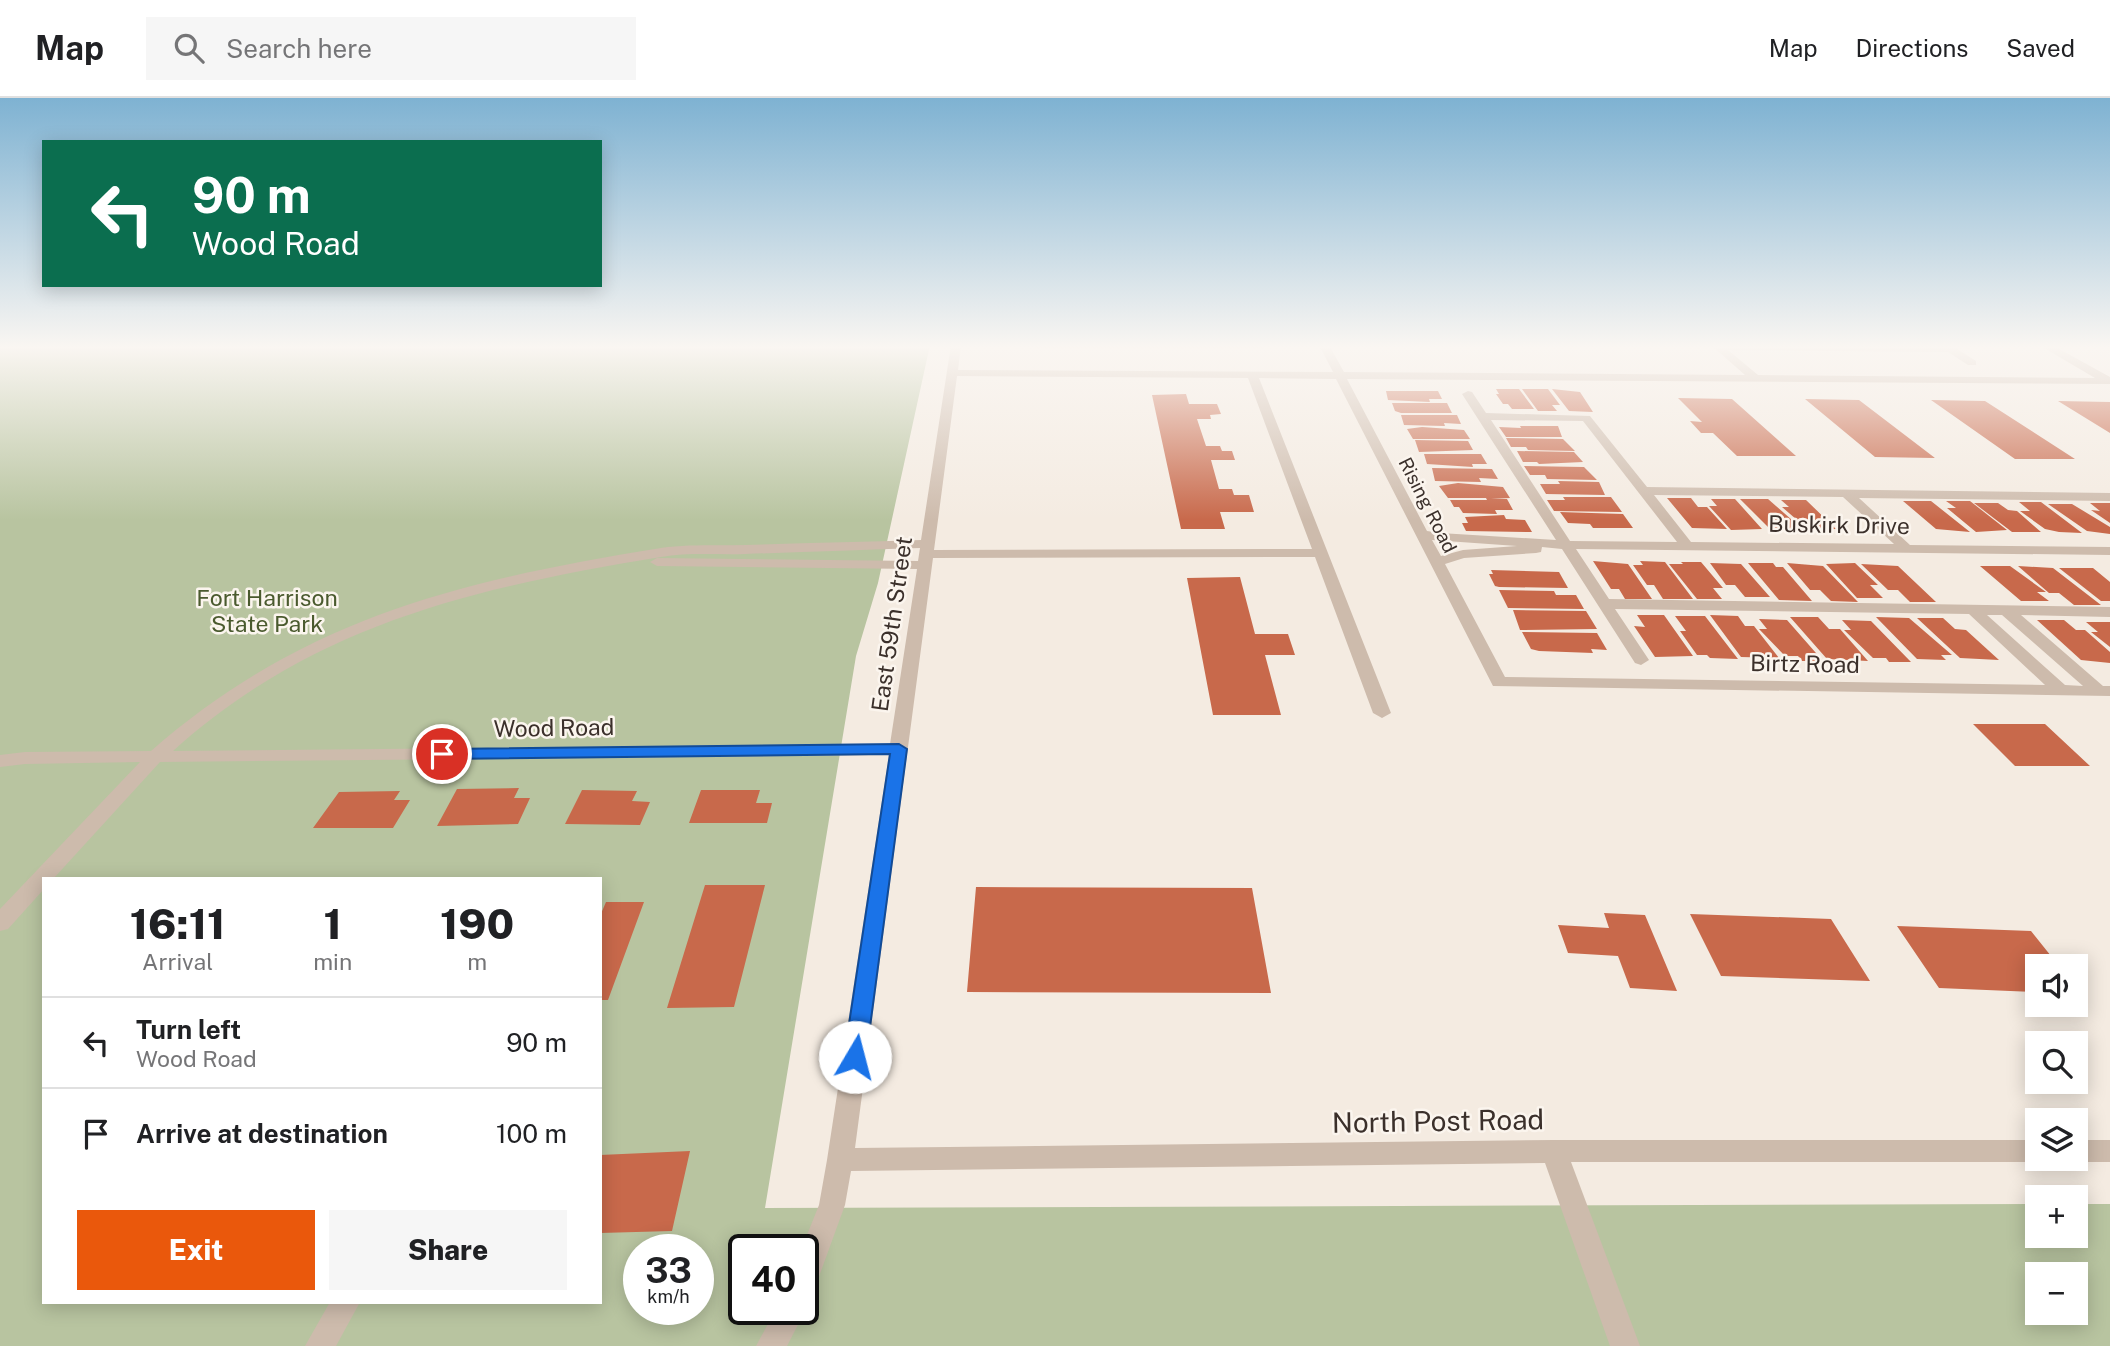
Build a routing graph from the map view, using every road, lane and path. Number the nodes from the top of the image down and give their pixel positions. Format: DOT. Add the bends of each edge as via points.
graph roads {
  1 [pos="948,403"];
  2 [pos="1263,403"];
  3 [pos="1354,403"];
  4 [pos="1474,403"];
  5 [pos="1483,416"];
  6 [pos="1645,491"];
  7 [pos="1847,494"];
  8 [pos="2110,497"];
  9 [pos="1422,534"];
  10 [pos="1567,545"];
  11 [pos="1687,546"];
  12 [pos="1907,549"];
  13 [pos="2110,551"];
  14 [pos="1321,553"];
  15 [pos="926,554"];
  16 [pos="1436,562"];
  17 [pos="1605,604"];
  18 [pos="1974,611"];
  19 [pos="2007,611"];
  20 [pos="2110,612"];
  21 [pos="1641,660"];
  22 [pos="1499,682"];
  23 [pos="2061,691"];
  24 [pos="2105,691"];
  25 [pos="1382,713"];
  26 [pos="899,749"];
  27 [pos="156,756"];
  28 [pos="0,761"];
  29 [pos="43,877"];
  30 [pos="42,878"];
  31 [pos="0,923"];
  32 [pos="1554,1151"];
  33 [pos="2025,1151"];
  34 [pos="2088,1151"];
  35 [pos="2110,1151"];
  36 [pos="840,1160"];
  37 [pos="819,1240"];
  38 [pos="345,1304"];
  39 [pos="783,1325"];
  40 [pos="320,1346"];
  41 [pos="771,1346"];
  42 [pos="1625,1346"];
  1 -- 15 [label="street, East 59th Street"];
  2 -- 14 [label="street"];
  3 -- 9 [label="street, Rising Road"];
  4 -- 5 [label="street"];
  5 -- 6 [label="street" via="1586,418"];
  5 -- 10 [label="street"];
  6 -- 7 [label="street"];
  6 -- 11 [label="street"];
  7 -- 8 [label="street"];
  7 -- 12 [label="street"];
  9 -- 10 [label="street, Buskirk Drive"];
  9 -- 16 [label="street, Rising Road"];
  10 -- 11 [label="street, Buskirk Drive"];
  10 -- 16 [label="street, Buskirk Drive" via="1463,554"];
  10 -- 17 [label="street"];
  11 -- 12 [label="street, Buskirk Drive"];
  12 -- 13 [label="street, Buskirk Drive"];
  14 -- 15 [label="street"];
  14 -- 25 [label="street"];
  15 -- 26 [label="street, East 59th Street"];
  15 -- 27 [label="street" via="739,565 640,558 500,581 383,617 317,646 206,714"];
  16 -- 22 [label="street, Rising Road"];
  17 -- 18 [label="street"];
  17 -- 21 [label="street"];
  18 -- 19 [label="street"];
  18 -- 23 [label="street"];
  19 -- 20 [label="street"];
  19 -- 24 [label="street"];
  22 -- 23 [label="street, Birtz Road"];
  23 -- 24 [label="street, Birtz Road"];
  26 -- 27 [label="street, Wood Road"];
  26 -- 36 [label="street, East 59th Street"];
  27 -- 28 [label="street, Wood Road"];
  27 -- 29 [label="street"];
  30 -- 31 [label="street"];
  32 -- 33 [label="street, North Post Road"];
  32 -- 36 [label="street, North Post Road"];
  32 -- 42 [label="street"];
  34 -- 35 [label="street"];
  36 -- 37 [label="street, East 59th Street" via="832,1205"];
  38 -- 40 [label="street"];
  39 -- 41 [label="street"];
}
